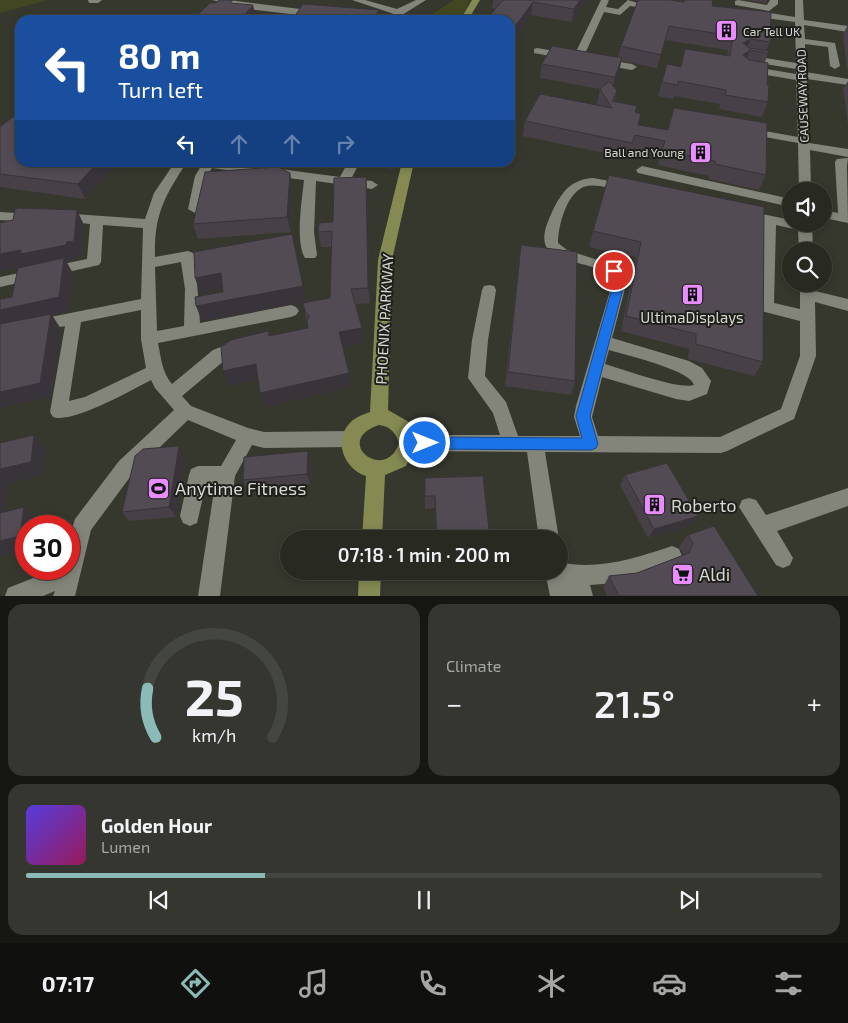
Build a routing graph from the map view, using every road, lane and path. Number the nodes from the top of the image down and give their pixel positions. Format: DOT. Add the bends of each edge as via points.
graph roads {
  1 [pos="216,0"];
  2 [pos="291,0"];
  3 [pos="356,0"];
  4 [pos="422,0"];
  5 [pos="476,0"];
  6 [pos="774,0"];
  7 [pos="799,0"];
  8 [pos="738,3"];
  9 [pos="637,4"];
  10 [pos="603,5"];
  11 [pos="731,10"];
  12 [pos="282,11"];
  13 [pos="402,12"];
  14 [pos="280,15"];
  15 [pos="327,15"];
  16 [pos="400,15"];
  17 [pos="467,15"];
  18 [pos="800,21"];
  19 [pos="848,29"];
  20 [pos="800,41"];
  21 [pos="537,51"];
  22 [pos="744,57"];
  23 [pos="578,58"];
  24 [pos="835,66"];
  25 [pos="632,67"];
  26 [pos="744,68"];
  27 [pos="801,73"];
  28 [pos="848,82"];
  29 [pos="736,128"];
  30 [pos="804,143"];
  31 [pos="848,153"];
  32 [pos="848,162"];
  33 [pos="178,167"];
  34 [pos="202,167"];
  35 [pos="272,167"];
  36 [pos="351,167"];
  37 [pos="407,167"];
  38 [pos="290,168"];
  39 [pos="642,170"];
  40 [pos="310,177"];
  41 [pos="344,181"];
  42 [pos="805,182"];
  43 [pos="372,184"];
  44 [pos="640,191"];
  45 [pos="782,202"];
  46 [pos="195,209"];
  47 [pos="733,211"];
  48 [pos="832,215"];
  49 [pos="0,216"];
  50 [pos="847,218"];
  51 [pos="770,219"];
  52 [pos="97,220"];
  53 [pos="782,221"];
  54 [pos="151,224"];
  55 [pos="310,255"];
  56 [pos="149,263"];
  57 [pos="0,282"];
  58 [pos="489,290"];
  59 [pos="807,292"];
  60 [pos="815,292"];
  61 [pos="149,303"];
  62 [pos="848,305"];
  63 [pos="291,311"];
  64 [pos="808,317"];
  65 [pos="74,318"];
  66 [pos="192,330"];
  67 [pos="0,333"];
  68 [pos="149,339"];
  69 [pos="602,342"];
  70 [pos="249,344"];
  71 [pos="595,368"];
  72 [pos="156,371"];
  73 [pos="171,395"];
  74 [pos="186,411"];
  75 [pos="379,417"];
  76 [pos="247,436"];
  77 [pos="350,439"];
  78 [pos="408,443"];
  79 [pos="510,444"];
  80 [pos="535,444"];
  81 [pos="591,444"];
  82 [pos="376,469"];
  83 [pos="226,475"];
  84 [pos="846,501"];
  85 [pos="749,507"];
  86 [pos="190,516"];
  87 [pos="762,526"];
  88 [pos="373,530"];
  89 [pos="548,530"];
  90 [pos="80,535"];
  91 [pos="672,556"];
  92 [pos="784,558"];
  93 [pos="568,573"];
  94 [pos="568,579"];
  95 [pos="54,580"];
  96 [pos="69,580"];
  97 [pos="370,580"];
  98 [pos="562,580"];
  99 [pos="16,596"];
  100 [pos="64,596"];
  101 [pos="209,596"];
  102 [pos="369,596"];
  103 [pos="561,596"];
  104 [pos="582,596"];
  1 -- 12 [label="street"];
  2 -- 12 [label="street"];
  3 -- 13 [label="street"];
  4 -- 13 [label="street"];
  5 -- 17 [label="main road"];
  6 -- 8 [label="street" via="769,8"];
  7 -- 18 [label="street, CAUSEWAY ROAD"];
  9 -- 10 [label="street" via="628,3 620,12"];
  10 -- 23 [label="street"];
  11 -- 18 [label="street"];
  12 -- 14 [label="street"];
  12 -- 15 [label="street"];
  13 -- 16 [label="street"];
  18 -- 19 [label="street"];
  18 -- 20 [label="street, CAUSEWAY ROAD"];
  20 -- 24 [label="street" via="832,45"];
  20 -- 27 [label="street, CAUSEWAY ROAD"];
  21 -- 23 [label="street"];
  22 -- 27 [label="street"];
  23 -- 25 [label="street"];
  26 -- 27 [label="street"];
  27 -- 28 [label="street"];
  27 -- 30 [label="street, CAUSEWAY ROAD"];
  29 -- 30 [label="street"];
  30 -- 31 [label="street"];
  30 -- 42 [label="street, CAUSEWAY ROAD"];
  32 -- 50 [label="street" via="841,162"];
  33 -- 54 [label="street" via="160,193"];
  34 -- 46 [label="street"];
  35 -- 38 [label="street"];
  36 -- 41 [label="street"];
  37 -- 75 [label="main road, PHOENIX PARKWAY" via="385,260"];
  38 -- 40 [label="street"];
  39 -- 45 [label="street"];
  40 -- 41 [label="street"];
  40 -- 55 [label="street" via="307,232"];
  41 -- 43 [label="street"];
  44 -- 69 [label="street" via="597,182 573,187 566,195 550,233 551,245 562,253 606,266 620,281"];
  47 -- 51 [label="street"];
  48 -- 50 [label="street"];
  49 -- 52 [label="street"];
  51 -- 53 [label="street"];
  51 -- 64 [label="street" via="766,313"];
  52 -- 54 [label="street"];
  52 -- 57 [label="street" via="94,262"];
  54 -- 56 [label="street" via="148,232"];
  56 -- 61 [label="street"];
  56 -- 66 [label="street" via="188,256"];
  58 -- 79 [label="street" via="476,378 496,401 508,423"];
  59 -- 64 [label="street"];
  60 -- 62 [label="street"];
  61 -- 65 [label="street"];
  61 -- 68 [label="street"];
  63 -- 66 [label="street"];
  64 -- 81 [label="street" via="808,356 788,414 721,444"];
  65 -- 67 [label="street"];
  65 -- 72 [label="street" via="59,412 89,403"];
  66 -- 68 [label="street"];
  68 -- 72 [label="street"];
  69 -- 71 [label="street"];
  69 -- 71 [label="street" via="683,366 703,381 701,389 689,394 676,392"];
  70 -- 73 [label="street" via="219,355"];
  71 -- 81 [label="street" via="583,416"];
  72 -- 73 [label="street"];
  73 -- 74 [label="street"];
  74 -- 76 [label="street"];
  74 -- 90 [label="street" via="126,467 82,526"];
  75 -- 77 [label="main road" via="358,426"];
  75 -- 78 [label="main road" via="396,422 403,428"];
  76 -- 77 [label="street" via="264,440"];
  76 -- 83 [label="street"];
  77 -- 82 [label="main road" via="352,456 358,463"];
  78 -- 79 [label="street"];
  78 -- 82 [label="main road" via="401,458 386,468"];
  79 -- 80 [label="street"];
  80 -- 81 [label="street"];
  80 -- 89 [label="street"];
  82 -- 88 [label="main road"];
  83 -- 86 [label="street" via="198,475"];
  83 -- 101 [label="street"];
  84 -- 87 [label="street"];
  85 -- 87 [label="street"];
  87 -- 92 [label="street"];
  91 -- 93 [label="street" via="628,571"];
  94 -- 104 [label="street"];
  95 -- 99 [label="street"];
  96 -- 100 [label="street"];
  97 -- 102 [label="main road"];
  98 -- 103 [label="street"];
}
